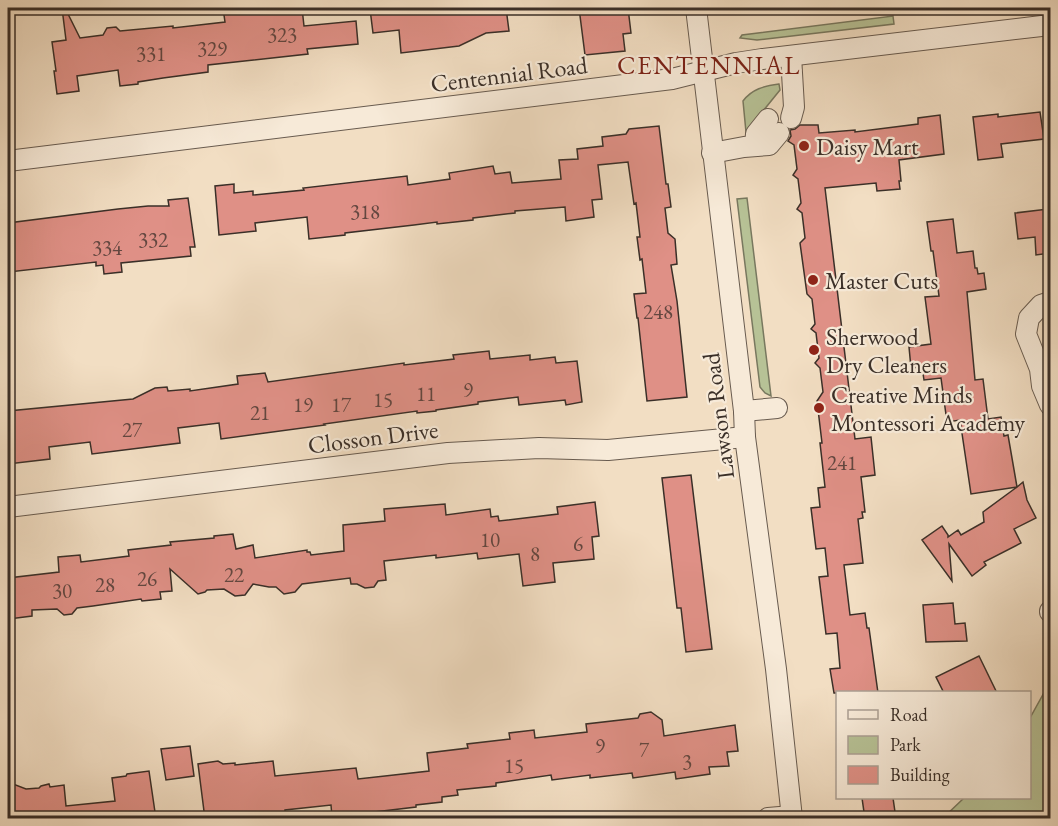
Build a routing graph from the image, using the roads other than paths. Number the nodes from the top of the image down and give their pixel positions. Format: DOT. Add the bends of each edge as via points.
graph roads {
  1 [pos="696,8"];
  2 [pos="1050,25"];
  3 [pos="791,56"];
  4 [pos="704,70"];
  5 [pos="712,153"];
  6 [pos="8,161"];
  7 [pos="1050,302"];
  8 [pos="1050,405"];
  9 [pos="777,408"];
  10 [pos="744,411"];
  11 [pos="745,437"];
  12 [pos="8,507"];
  13 [pos="792,817"];
  14 [pos="768,819"];
  1 -- 4 [label="street, Lawson Road"];
  2 -- 3 [label="street, Centennial Road"];
  3 -- 4 [label="street, Centennial Road"];
  3 -- 5 [label="street" via="794,107 756,134 755,146"];
  4 -- 5 [label="street, Lawson Road"];
  4 -- 6 [label="street, Centennial Road" via="672,79"];
  5 -- 10 [label="street, Lawson Road"];
  7 -- 8 [label="street" via="1041,305 1029,318 1026,334"];
  9 -- 10 [label="street"];
  10 -- 11 [label="street, Lawson Road"];
  11 -- 12 [label="street, Closson Drive" via="608,450 539,448 448,453"];
  11 -- 13 [label="street, Lawson Road"];
  13 -- 14 [label="street"];
}
